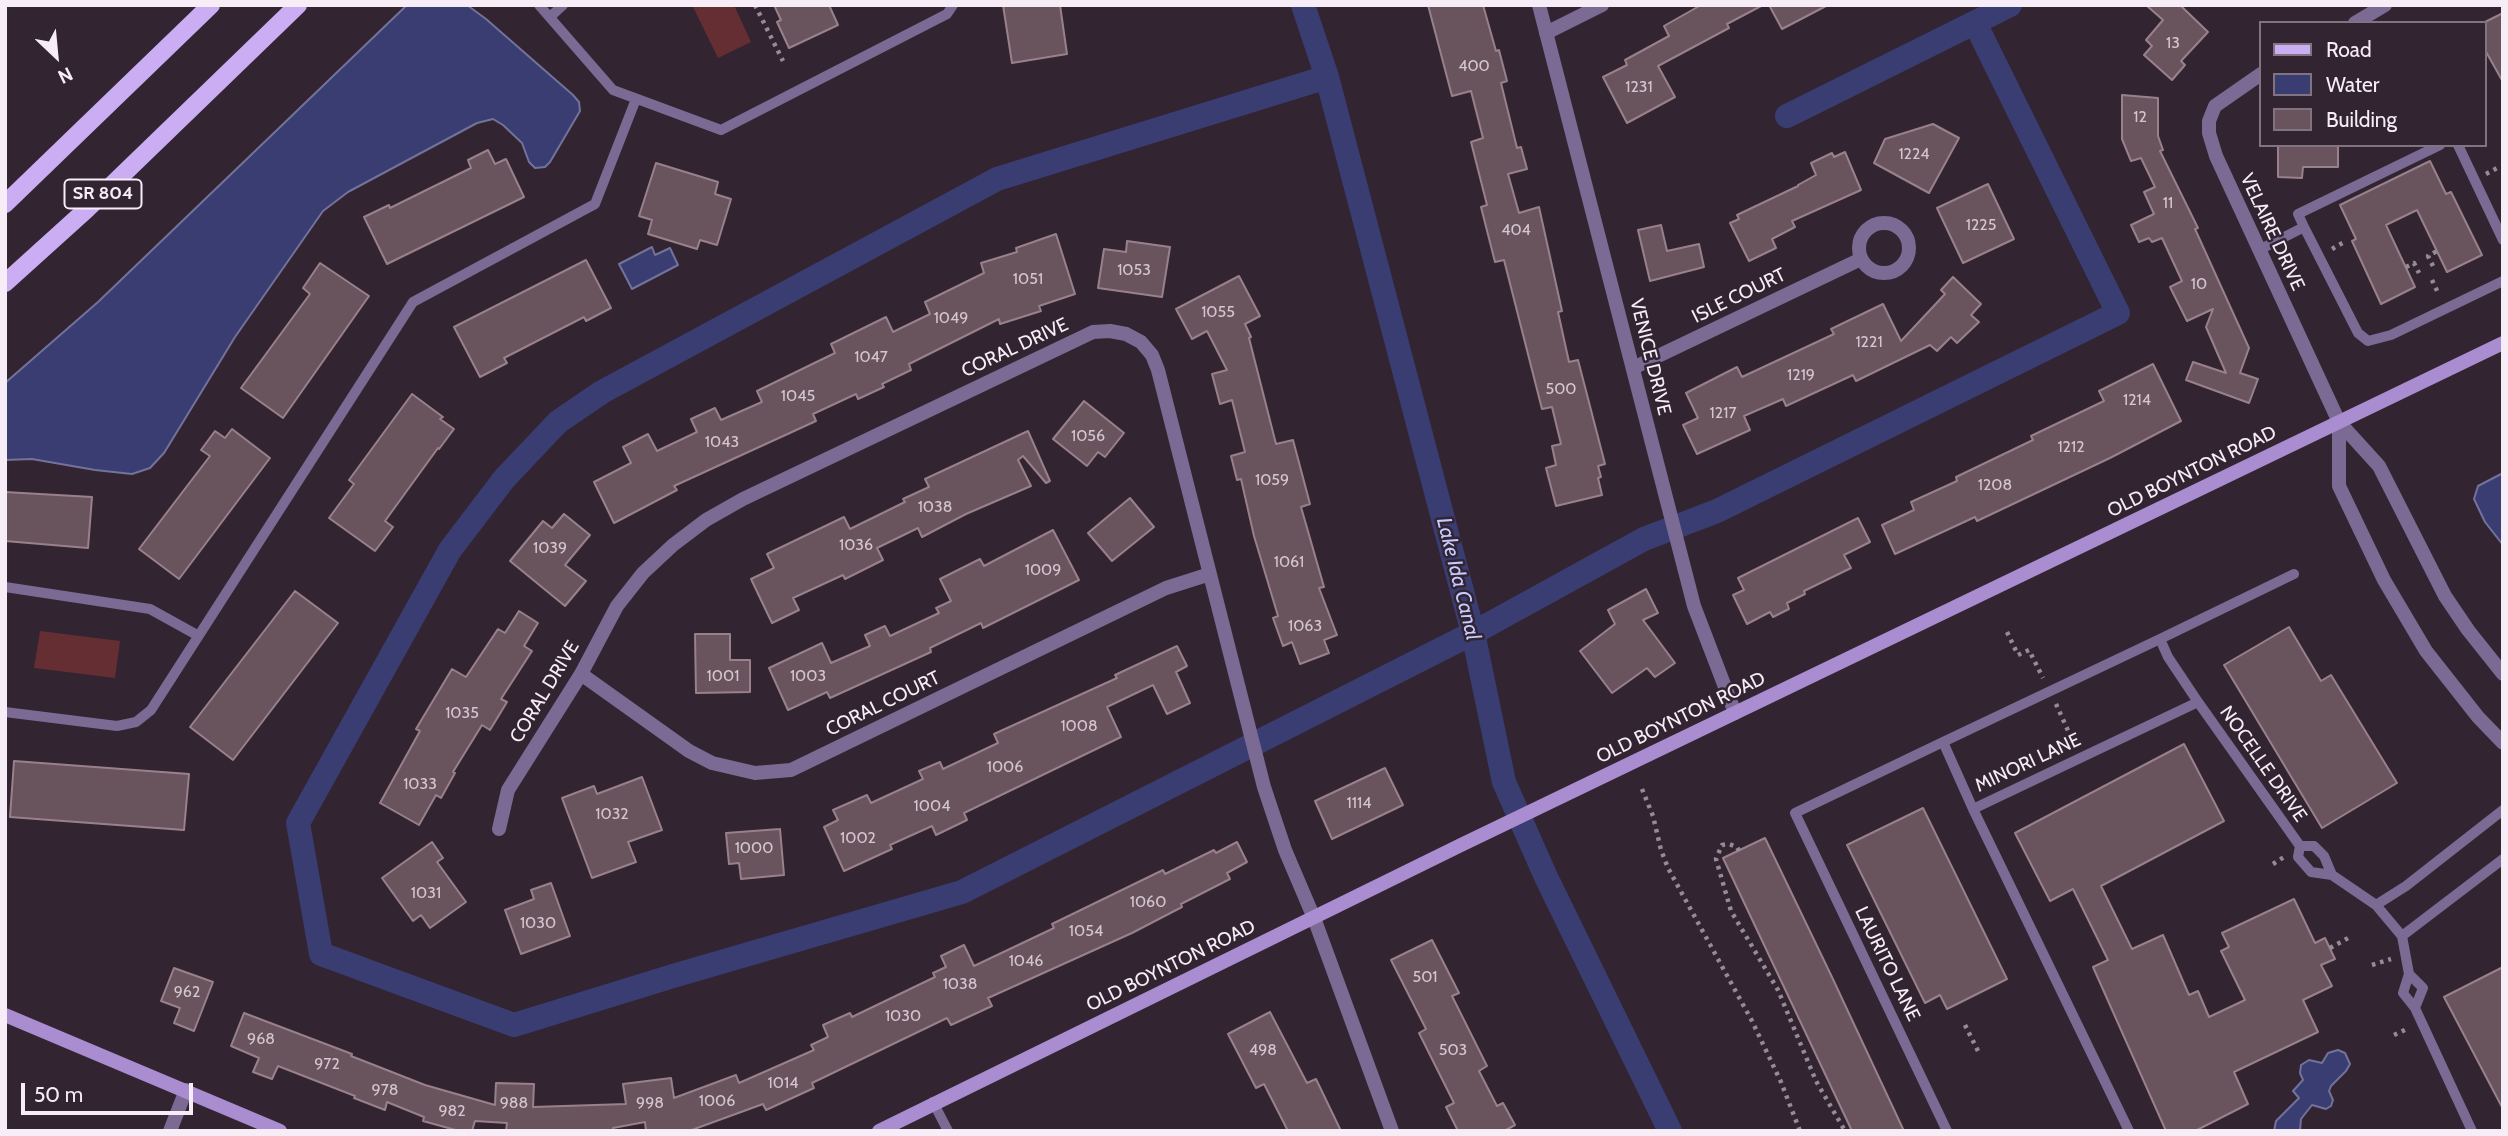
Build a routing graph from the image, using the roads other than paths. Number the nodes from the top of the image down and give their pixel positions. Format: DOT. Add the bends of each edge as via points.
graph roads {
  1 [pos="211,5"];
  2 [pos="298,5"];
  3 [pos="539,5"];
  4 [pos="563,5"];
  5 [pos="954,5"];
  6 [pos="1539,5"];
  7 [pos="1602,5"];
  8 [pos="2385,5"];
  9 [pos="550,17"];
  10 [pos="2358,21"];
  11 [pos="1546,33"];
  12 [pos="2260,75"];
  13 [pos="636,99"];
  14 [pos="2436,147"];
  15 [pos="2459,147"];
  16 [pos="5,204"];
  17 [pos="2304,227"];
  18 [pos="2503,240"];
  19 [pos="2259,250"];
  20 [pos="1861,259"];
  21 [pos="2503,281"];
  22 [pos="5,283"];
  23 [pos="2503,343"];
  24 [pos="1633,368"];
  25 [pos="2339,422"];
  26 [pos="1210,574"];
  27 [pos="2294,574"];
  28 [pos="5,587"];
  29 [pos="197,635"];
  30 [pos="2160,639"];
  31 [pos="581,674"];
  32 [pos="2503,674"];
  33 [pos="2198,702"];
  34 [pos="5,712"];
  35 [pos="1735,713"];
  36 [pos="1943,743"];
  37 [pos="2503,743"];
  38 [pos="1973,809"];
  39 [pos="2503,810"];
  40 [pos="499,829"];
  41 [pos="2300,846"];
  42 [pos="2503,859"];
  43 [pos="2332,875"];
  44 [pos="2376,905"];
  45 [pos="1314,918"];
  46 [pos="2402,936"];
  47 [pos="2409,974"];
  48 [pos="2415,1008"];
  49 [pos="5,1015"];
  50 [pos="186,1090"];
  51 [pos="933,1102"];
  52 [pos="170,1131"];
  53 [pos="280,1131"];
  54 [pos="878,1131"];
  55 [pos="948,1131"];
  56 [pos="1392,1131"];
  57 [pos="1947,1131"];
  58 [pos="2129,1131"];
  59 [pos="2472,1131"];
  1 -- 16 [label="main road, SR 804"];
  2 -- 22 [label="main road, SR 804"];
  3 -- 9 [label="lane"];
  4 -- 9 [label="lane"];
  5 -- 13 [label="lane" via="947,14 722,130"];
  6 -- 11 [label="street, VENICE DRIVE"];
  7 -- 11 [label="street"];
  8 -- 10 [label="street"];
  9 -- 13 [label="lane" via="613,90"];
  11 -- 24 [label="street, VENICE DRIVE"];
  12 -- 19 [label="street, VELAIRE DRIVE" via="2215,106 2209,121 2216,156"];
  13 -- 29 [label="lane" via="596,204 414,302"];
  14 -- 17 [label="lane" via="2298,215"];
  15 -- 18 [label="lane"];
  17 -- 19 [label="lane"];
  17 -- 21 [label="lane" via="2358,333 2368,341 2392,335"];
  19 -- 25 [label="street, VELAIRE DRIVE"];
  20 -- 24 [label="street, ISLE COURT"];
  23 -- 25 [label="street, OLD BOYNTON ROAD"];
  24 -- 35 [label="street, VENICE DRIVE" via="1694,606"];
  25 -- 32 [label="street" via="2379,466 2445,596"];
  25 -- 35 [label="street, OLD BOYNTON ROAD"];
  25 -- 37 [label="street" via="2339,486 2384,580 2426,652"];
  26 -- 31 [label="street, CORAL COURT" via="1166,588 791,770 755,772 712,763"];
  26 -- 31 [label="street, CORAL DRIVE" via="1152,355 1126,334 1093,332 706,520 643,573 617,606"];
  26 -- 45 [label="street, CORAL DRIVE" via="1264,787"];
  27 -- 30 [label="lane"];
  28 -- 29 [label="lane" via="150,609"];
  29 -- 34 [label="lane" via="151,710 136,722 117,726"];
  30 -- 33 [label="lane, NOCELLE DRIVE"];
  30 -- 36 [label="lane"];
  31 -- 40 [label="street, CORAL DRIVE" via="508,790"];
  33 -- 38 [label="lane, MINORI LANE"];
  33 -- 41 [label="lane, NOCELLE DRIVE"];
  35 -- 45 [label="street, OLD BOYNTON ROAD"];
  36 -- 38 [label="lane, MINORI LANE"];
  36 -- 57 [label="lane, LAURITO LANE" via="1795,813"];
  38 -- 58 [label="lane"];
  39 -- 44 [label="lane"];
  41 -- 43 [label="lane, NOCELLE DRIVE" via="2314,846"];
  41 -- 43 [label="lane, NOCELLE DRIVE" via="2298,857 2311,872"];
  42 -- 46 [label="lane"];
  43 -- 44 [label="lane, NOCELLE DRIVE"];
  44 -- 46 [label="lane, NOCELLE DRIVE"];
  45 -- 51 [label="street, OLD BOYNTON ROAD"];
  45 -- 56 [label="street, CORAL DRIVE"];
  46 -- 47 [label="lane, NOCELLE DRIVE"];
  47 -- 48 [label="lane, NOCELLE DRIVE" via="2403,993"];
  47 -- 48 [label="lane, NOCELLE DRIVE" via="2423,988"];
  48 -- 59 [label="lane, NOCELLE DRIVE"];
  49 -- 50 [label="street"];
  50 -- 52 [label="street"];
  50 -- 53 [label="street"];
  51 -- 54 [label="street, OLD BOYNTON ROAD"];
  51 -- 55 [label="lane"];
}
